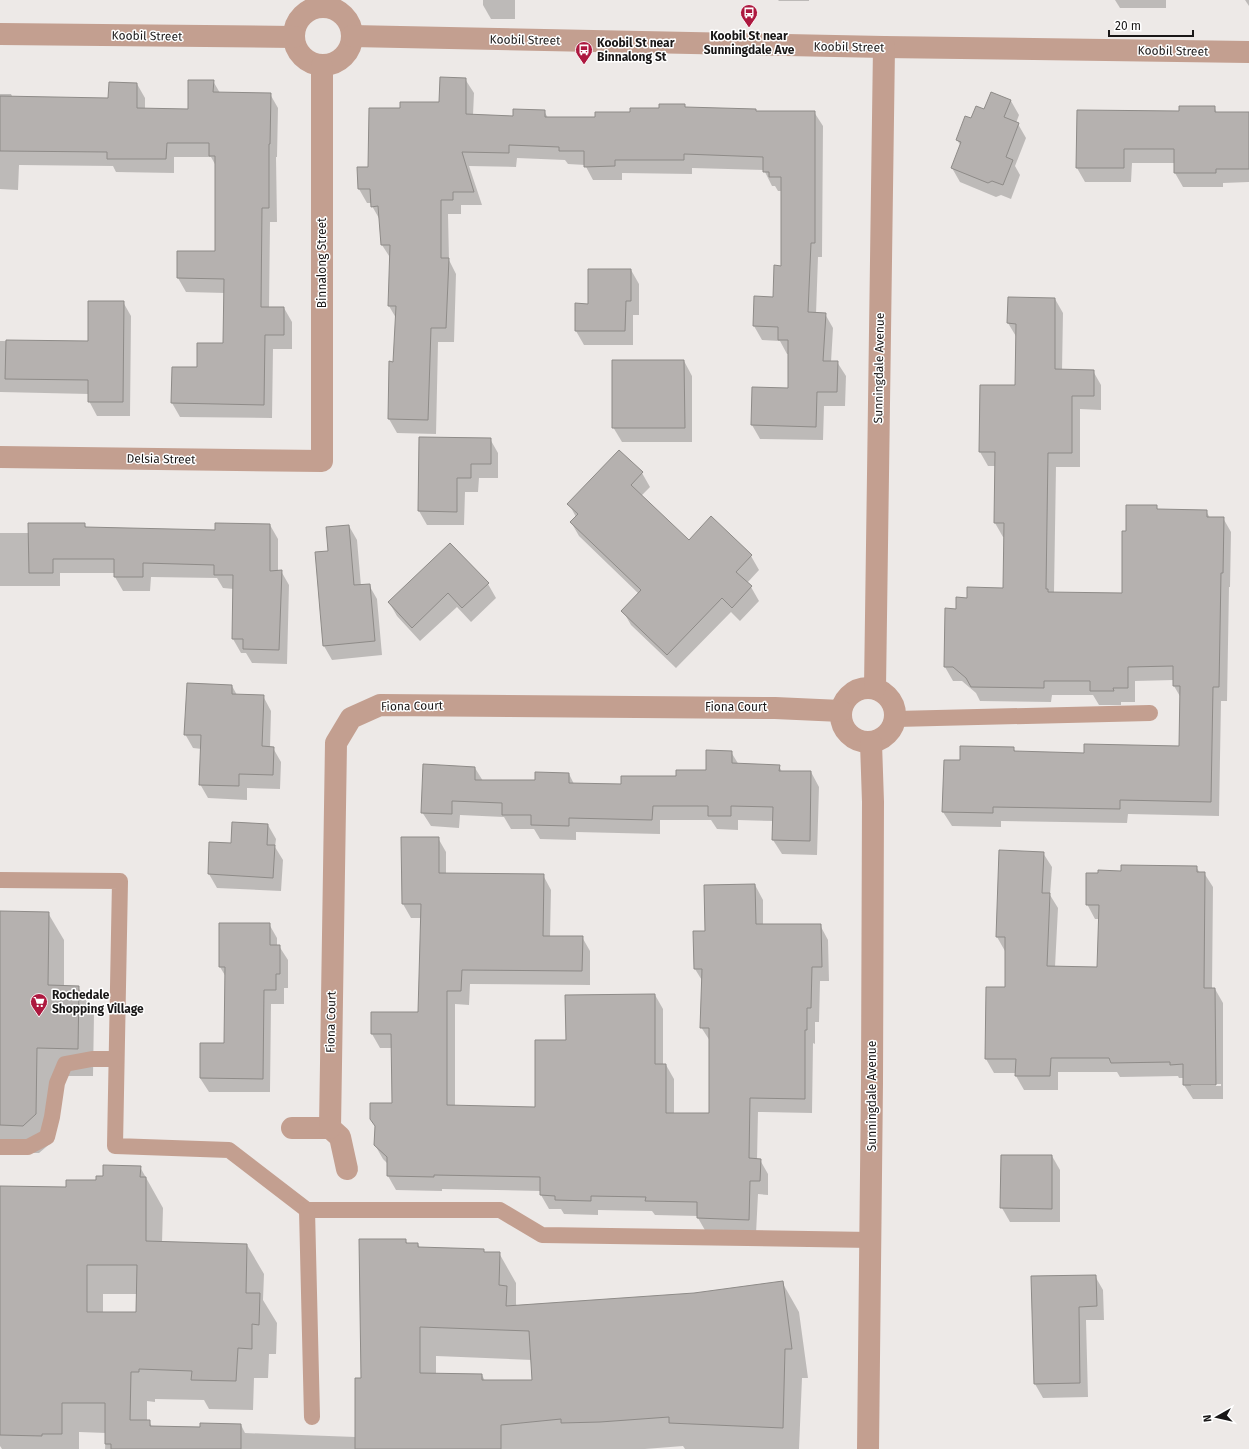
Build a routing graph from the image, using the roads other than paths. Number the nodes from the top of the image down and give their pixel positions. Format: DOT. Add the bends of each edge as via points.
graph roads {
  1 [pos="323,3"];
  2 [pos="0,34"];
  3 [pos="352,36"];
  4 [pos="294,37"];
  5 [pos="884,47"];
  6 [pos="1249,52"];
  7 [pos="322,66"];
  8 [pos="0,458"];
  9 [pos="322,461"];
  10 [pos="874,688"];
  11 [pos="841,711"];
  12 [pos="1150,713"];
  13 [pos="896,719"];
  14 [pos="871,743"];
  15 [pos="0,880"];
  16 [pos="116,1059"];
  17 [pos="292,1128"];
  18 [pos="330,1128"];
  19 [pos="0,1147"];
  20 [pos="347,1169"];
  21 [pos="307,1210"];
  22 [pos="871,1240"];
  23 [pos="312,1417"];
  24 [pos="868,1449"];
  1 -- 3 [label="street" via="344,16 350,25"];
  1 -- 4 [label="street" via="299,19"];
  2 -- 4 [label="street, Koobil Street"];
  3 -- 5 [label="street, Koobil Street"];
  3 -- 7 [label="street" via="350,48 343,58 334,64"];
  4 -- 7 [label="street" via="296,48 302,57 311,64"];
  5 -- 6 [label="street, Koobil Street"];
  5 -- 10 [label="street, Sunningdale Avenue"];
  7 -- 9 [label="street, Binnalong Street"];
  8 -- 9 [label="street, Delsia Street"];
  10 -- 11 [label="street" via="862,688 851,693 843,703"];
  10 -- 13 [label="street" via="884,692 891,699"];
  11 -- 14 [label="street" via="843,727 850,736 860,742"];
  11 -- 18 [label="street, Fiona Court" via="775,708 380,705 351,718 336,743"];
  12 -- 13 [label="lane"];
  13 -- 14 [label="street" via="888,735"];
  14 -- 22 [label="street, Sunningdale Avenue"];
  15 -- 16 [label="lane" via="120,881"];
  16 -- 19 [label="lane" via="92,1059 65,1064 57,1083 47,1137 28,1148"];
  16 -- 21 [label="lane" via="115,1146 229,1150"];
  17 -- 18 [label="street"];
  18 -- 20 [label="street" via="340,1137"];
  21 -- 22 [label="lane" via="500,1210 542,1235"];
  21 -- 23 [label="lane"];
  22 -- 24 [label="street, Sunningdale Avenue"];
}
